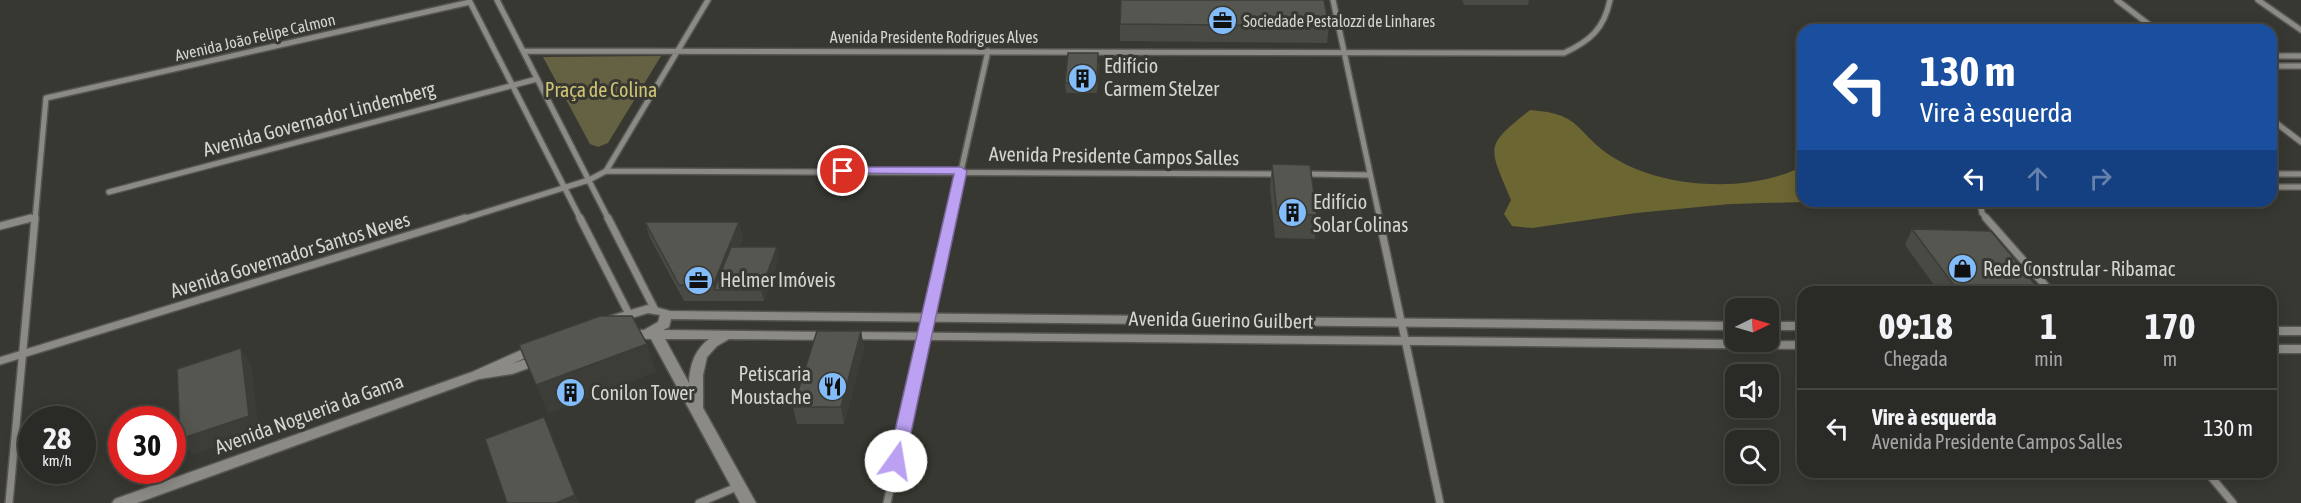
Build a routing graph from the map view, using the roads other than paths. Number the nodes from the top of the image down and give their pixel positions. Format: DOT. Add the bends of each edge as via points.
graph roads {
  1 [pos="497,0"];
  2 [pos="708,0"];
  3 [pos="1333,0"];
  4 [pos="1610,0"];
  5 [pos="2117,0"];
  6 [pos="2258,0"];
  7 [pos="471,1"];
  8 [pos="2148,24"];
  9 [pos="2301,30"];
  10 [pos="678,49"];
  11 [pos="523,51"];
  12 [pos="988,51"];
  13 [pos="1345,54"];
  14 [pos="2277,56"];
  15 [pos="2301,56"];
  16 [pos="2277,66"];
  17 [pos="2301,66"];
  18 [pos="537,79"];
  19 [pos="513,86"];
  20 [pos="2277,124"];
  21 [pos="2301,142"];
  22 [pos="606,171"];
  23 [pos="961,171"];
  24 [pos="1288,174"];
  25 [pos="1300,174"];
  26 [pos="2277,174"];
  27 [pos="2301,174"];
  28 [pos="1370,175"];
  29 [pos="589,180"];
  30 [pos="565,187"];
  31 [pos="2277,187"];
  32 [pos="2301,187"];
  33 [pos="109,192"];
  34 [pos="1981,207"];
  35 [pos="35,217"];
  36 [pos="0,226"];
  37 [pos="2046,286"];
  38 [pos="654,308"];
  39 [pos="666,315"];
  40 [pos="630,316"];
  41 [pos="928,318"];
  42 [pos="1401,322"];
  43 [pos="600,324"];
  44 [pos="1725,326"];
  45 [pos="1779,326"];
  46 [pos="1797,326"];
  47 [pos="2277,331"];
  48 [pos="2301,331"];
  49 [pos="639,334"];
  50 [pos="608,335"];
  51 [pos="656,335"];
  52 [pos="732,335"];
  53 [pos="924,337"];
  54 [pos="1406,341"];
  55 [pos="1797,345"];
  56 [pos="556,347"];
  57 [pos="2277,349"];
  58 [pos="2301,349"];
  59 [pos="22,354"];
  60 [pos="0,361"];
  61 [pos="697,410"];
  62 [pos="2212,478"];
  63 [pos="739,486"];
  64 [pos="9,503"];
  65 [pos="120,503"];
  66 [pos="699,503"];
  67 [pos="748,503"];
  68 [pos="887,503"];
  69 [pos="1440,503"];
  70 [pos="2233,503"];
  1 -- 11 [label="street"];
  2 -- 10 [label="street"];
  3 -- 13 [label="street"];
  4 -- 13 [label="street, Avenida Presidente Rodrigues Alves" via="1603,27 1587,43 1564,53"];
  5 -- 8 [label="street"];
  6 -- 9 [label="street"];
  7 -- 19 [label="street"];
  7 -- 35 [label="street, Avenida João Felipe Calmon" via="46,98"];
  10 -- 11 [label="street, Avenida Presidente Rodrigues Alves"];
  10 -- 12 [label="street, Avenida Presidente Rodrigues Alves"];
  10 -- 22 [label="street"];
  11 -- 18 [label="street"];
  12 -- 13 [label="street, Avenida Presidente Rodrigues Alves"];
  12 -- 23 [label="street"];
  13 -- 28 [label="street"];
  14 -- 15 [label="street"];
  16 -- 17 [label="street"];
  18 -- 19 [label="street, Avenida Governador Lindemberg"];
  18 -- 29 [label="street"];
  19 -- 30 [label="street"];
  19 -- 33 [label="street, Avenida Governador Lindemberg"];
  20 -- 21 [label="street"];
  22 -- 23 [label="street, Avenida Presidente Campos Salles"];
  22 -- 29 [label="street, Avenida Governador Santos Neves"];
  23 -- 24 [label="street, Avenida Presidente Campos Salles"];
  23 -- 41 [label="street"];
  25 -- 28 [label="street"];
  26 -- 27 [label="street"];
  28 -- 42 [label="street"];
  29 -- 30 [label="street, Avenida Governador Santos Neves"];
  29 -- 38 [label="street"];
  30 -- 40 [label="street"];
  30 -- 59 [label="street, Avenida Governador Santos Neves"];
  31 -- 32 [label="street"];
  34 -- 37 [label="street" via="1982,213"];
  35 -- 36 [label="street"];
  35 -- 59 [label="street"];
  38 -- 39 [label="main road"];
  38 -- 40 [label="main road"];
  39 -- 41 [label="main road, Avenida Guerino Guilbert"];
  39 -- 49 [label="main road" via="660,328"];
  40 -- 43 [label="main road"];
  40 -- 49 [label="main road" via="626,328"];
  41 -- 42 [label="main road, Avenida Guerino Guilbert"];
  41 -- 53 [label="street"];
  42 -- 44 [label="main road, Avenida Guerino Guilbert"];
  42 -- 54 [label="street"];
  45 -- 46 [label="main road"];
  47 -- 48 [label="main road"];
  49 -- 50 [label="main road"];
  49 -- 51 [label="main road, Avenida Guerino Guilbert"];
  51 -- 52 [label="main road, Avenida Guerino Guilbert"];
  51 -- 61 [label="main road"];
  52 -- 53 [label="main road, Avenida Guerino Guilbert"];
  52 -- 61 [label="main road" via="714,341 702,351 696,365"];
  53 -- 54 [label="main road, Avenida Guerino Guilbert"];
  53 -- 68 [label="street"];
  54 -- 55 [label="main road, Avenida Guerino Guilbert"];
  54 -- 69 [label="street"];
  56 -- 65 [label="main road, Avenida Nogueria da Gama" via="512,369 477,375"];
  57 -- 58 [label="main road"];
  59 -- 60 [label="street, Avenida Governador Santos Neves"];
  59 -- 64 [label="street"];
  61 -- 63 [label="main road"];
  62 -- 70 [label="street"];
  63 -- 66 [label="street"];
  63 -- 67 [label="main road"];
}
